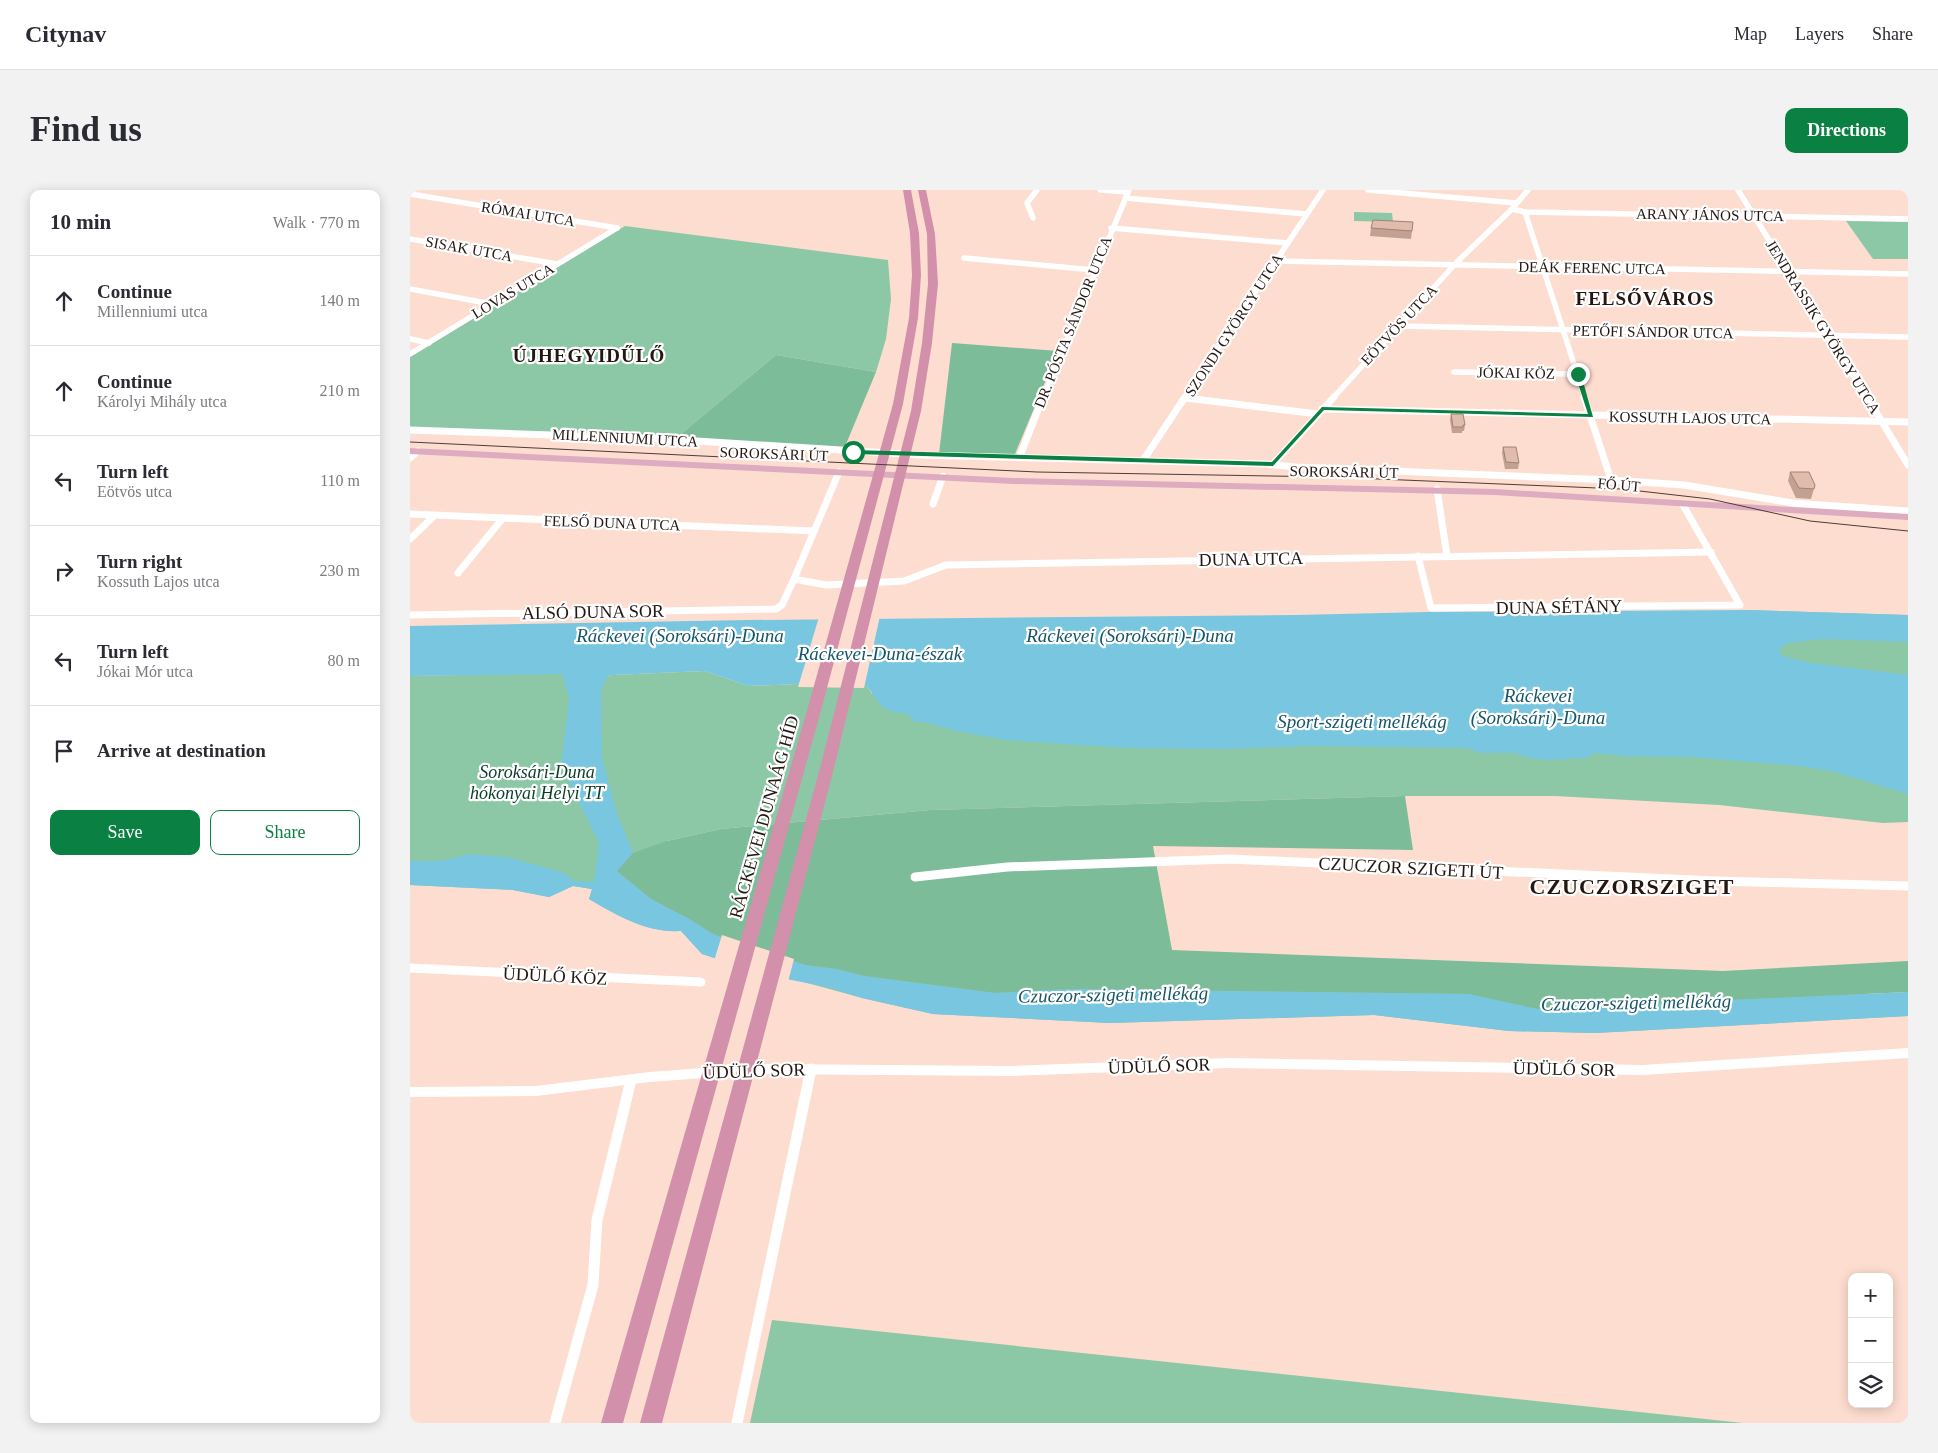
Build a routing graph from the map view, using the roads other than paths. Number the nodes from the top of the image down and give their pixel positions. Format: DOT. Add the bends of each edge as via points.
graph roads {
  1 [pos="907,190"];
  2 [pos="922,190"];
  3 [pos="1037,190"];
  4 [pos="1100,190"];
  5 [pos="1323,190"];
  6 [pos="1368,190"];
  7 [pos="1528,190"];
  8 [pos="1738,190"];
  9 [pos="1127,193"];
  10 [pos="1434,193"];
  11 [pos="410,194"];
  12 [pos="1516,203"];
  13 [pos="1512,209"];
  14 [pos="1525,212"];
  15 [pos="1306,214"];
  16 [pos="1754,216"];
  17 [pos="1034,218"];
  18 [pos="1908,219"];
  19 [pos="617,228"];
  20 [pos="1111,228"];
  21 [pos="410,239"];
  22 [pos="1287,243"];
  23 [pos="964,258"];
  24 [pos="1276,261"];
  25 [pos="558,264"];
  26 [pos="1455,265"];
  27 [pos="1543,267"];
  28 [pos="1094,270"];
  29 [pos="1790,272"];
  30 [pos="1908,274"];
  31 [pos="410,290"];
  32 [pos="492,304"];
  33 [pos="1398,326"];
  34 [pos="1564,330"];
  35 [pos="1830,336"];
  36 [pos="1908,337"];
  37 [pos="410,339"];
  38 [pos="429,343"];
  39 [pos="410,354"];
  40 [pos="1454,372"];
  41 [pos="1578,374"];
  42 [pos="1186,398"];
  43 [pos="1320,411"];
  44 [pos="1591,416"];
  45 [pos="1881,422"];
  46 [pos="1908,422"];
  47 [pos="410,430"];
  48 [pos="412,453"];
  49 [pos="1020,456"];
  50 [pos="1144,460"];
  51 [pos="1273,464"];
  52 [pos="1908,465"];
  53 [pos="839,472"];
  54 [pos="943,476"];
  55 [pos="1611,480"];
  56 [pos="1437,489"];
  57 [pos="1588,497"];
  58 [pos="933,504"];
  59 [pos="1684,505"];
  60 [pos="1908,511"];
  61 [pos="410,514"];
  62 [pos="434,516"];
  63 [pos="503,518"];
  64 [pos="1908,518"];
  65 [pos="814,531"];
  66 [pos="410,539"];
  67 [pos="1711,552"];
  68 [pos="1418,556"];
  69 [pos="1447,556"];
  70 [pos="458,573"];
  71 [pos="794,579"];
  72 [pos="410,615"];
  73 [pos="915,877"];
  74 [pos="1908,886"];
  75 [pos="410,968"];
  76 [pos="701,982"];
  77 [pos="1908,1053"];
  78 [pos="811,1069"];
  79 [pos="631,1080"];
  80 [pos="410,1092"];
  81 [pos="555,1423"];
  82 [pos="612,1423"];
  83 [pos="651,1423"];
  84 [pos="737,1423"];
  1 -- 82 [label="highway, RÁCKEVEI DUNAÁG HÍD" via="916,240 916,292 904,370 804,744"];
  2 -- 83 [label="highway" via="931,234 933,284 916,412 828,763"];
  3 -- 17 [label="street" via="1027,203"];
  4 -- 9 [label="street"];
  5 -- 15 [label="street, SZONDI GYÖRGY UTCA"];
  6 -- 10 [label="street"];
  7 -- 12 [label="street, EÖTVÖS UTCA"];
  8 -- 16 [label="street, JENDRASSIK GYÖRGY UTCA"];
  9 -- 15 [label="street"];
  9 -- 20 [label="street, DR. PÓSTA SÁNDOR UTCA"];
  10 -- 12 [label="street"];
  11 -- 19 [label="street, RÓMAI UTCA"];
  12 -- 13 [label="street, EÖTVÖS UTCA"];
  13 -- 14 [label="street, ARANY JÁNOS UTCA"];
  13 -- 26 [label="street, EÖTVÖS UTCA"];
  14 -- 16 [label="street, ARANY JÁNOS UTCA"];
  14 -- 27 [label="street"];
  15 -- 22 [label="street, SZONDI GYÖRGY UTCA"];
  16 -- 18 [label="street, ARANY JÁNOS UTCA"];
  16 -- 29 [label="street, JENDRASSIK GYÖRGY UTCA"];
  19 -- 25 [label="street, LOVAS UTCA"];
  20 -- 22 [label="street"];
  20 -- 28 [label="street, DR. PÓSTA SÁNDOR UTCA"];
  21 -- 25 [label="street, SISAK UTCA"];
  22 -- 24 [label="street, SZONDI GYÖRGY UTCA"];
  23 -- 28 [label="street"];
  24 -- 26 [label="street, DEÁK FERENC UTCA"];
  24 -- 42 [label="street, SZONDI GYÖRGY UTCA"];
  25 -- 32 [label="street, LOVAS UTCA"];
  26 -- 27 [label="street, DEÁK FERENC UTCA"];
  26 -- 33 [label="street, EÖTVÖS UTCA"];
  27 -- 29 [label="street, DEÁK FERENC UTCA"];
  27 -- 34 [label="street"];
  28 -- 49 [label="street, DR. PÓSTA SÁNDOR UTCA"];
  29 -- 30 [label="street, DEÁK FERENC UTCA"];
  29 -- 35 [label="street, JENDRASSIK GYÖRGY UTCA"];
  31 -- 32 [label="street"];
  32 -- 38 [label="street, LOVAS UTCA"];
  33 -- 34 [label="street, PETŐFI SÁNDOR UTCA"];
  33 -- 43 [label="street, EÖTVÖS UTCA"];
  34 -- 35 [label="street, PETŐFI SÁNDOR UTCA"];
  34 -- 41 [label="street"];
  35 -- 36 [label="street, PETŐFI SÁNDOR UTCA"];
  35 -- 45 [label="street, JENDRASSIK GYÖRGY UTCA"];
  37 -- 38 [label="street"];
  38 -- 39 [label="street, LOVAS UTCA"];
  40 -- 41 [label="street, JÓKAI KÖZ"];
  41 -- 44 [label="street"];
  42 -- 43 [label="street, KOSSUTH LAJOS UTCA"];
  42 -- 50 [label="street, SZONDI GYÖRGY UTCA"];
  43 -- 44 [label="street, KOSSUTH LAJOS UTCA"];
  43 -- 51 [label="street, EÖTVÖS UTCA"];
  44 -- 45 [label="street, KOSSUTH LAJOS UTCA"];
  44 -- 55 [label="street"];
  45 -- 46 [label="street, KOSSUTH LAJOS UTCA"];
  45 -- 52 [label="street, JENDRASSIK GYÖRGY UTCA"];
  47 -- 49 [label="street, MILLENNIUMI UTCA" via="665,439 853,452"];
  48 -- 53 [label="main road, SOROKSÁRI ÚT"];
  49 -- 50 [label="street, MILLENNIUMI UTCA"];
  50 -- 51 [label="street, FŐ ÚT"];
  51 -- 55 [label="street, FŐ ÚT"];
  53 -- 54 [label="main road, SOROKSÁRI ÚT"];
  53 -- 65 [label="street"];
  54 -- 56 [label="main road, SOROKSÁRI ÚT" via="1084,483"];
  54 -- 58 [label="street"];
  55 -- 60 [label="street, FŐ ÚT" via="1684,485 1793,503"];
  56 -- 57 [label="main road, SOROKSÁRI ÚT"];
  56 -- 69 [label="street"];
  57 -- 59 [label="main road, FŐ ÚT"];
  57 -- 64 [label="main road, FŐ ÚT"];
  59 -- 64 [label="main road, FŐ ÚT"];
  59 -- 67 [label="street"];
  61 -- 62 [label="street, FELSŐ DUNA UTCA"];
  62 -- 63 [label="street, FELSŐ DUNA UTCA"];
  62 -- 66 [label="street"];
  63 -- 65 [label="street, FELSŐ DUNA UTCA"];
  63 -- 70 [label="street"];
  65 -- 71 [label="street"];
  67 -- 68 [label="street, DUNA SÉTÁNY" via="1740,605 1431,608"];
  67 -- 69 [label="street, DUNA UTCA"];
  68 -- 69 [label="street, DUNA UTCA"];
  68 -- 71 [label="street, DUNA UTCA" via="946,565 904,581 826,585"];
  71 -- 72 [label="street, ALSÓ DUNA SOR" via="782,605 776,609"];
  73 -- 74 [label="street, CZUCZOR SZIGETI ÚT" via="1007,867 1230,859"];
  75 -- 76 [label="street, ÜDÜLŐ KÖZ"];
  77 -- 78 [label="street, ÜDÜLŐ SOR" via="1643,1070 1228,1063 1012,1072"];
  78 -- 79 [label="street, ÜDÜLŐ SOR" via="755,1069"];
  78 -- 84 [label="street"];
  79 -- 80 [label="street, ÜDÜLŐ SOR" via="536,1091"];
  79 -- 81 [label="street" via="597,1220 593,1285"];
}
